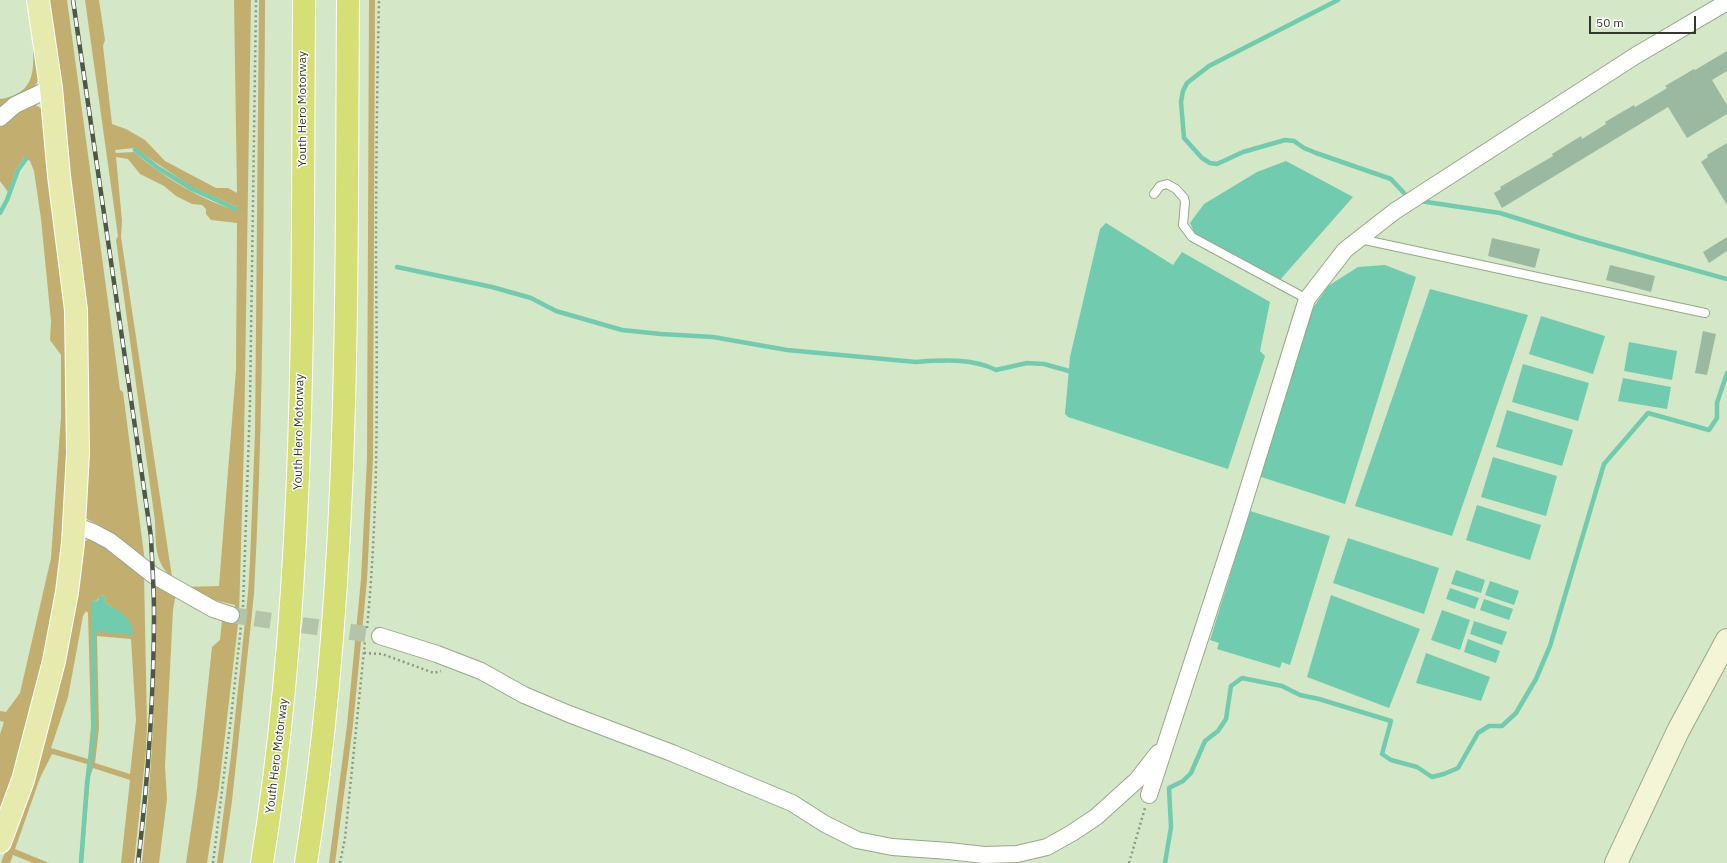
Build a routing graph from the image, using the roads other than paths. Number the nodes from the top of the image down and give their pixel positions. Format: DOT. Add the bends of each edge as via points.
graph roads {
  1 [pos="38,0"];
  2 [pos="304,0"];
  3 [pos="348,0"];
  4 [pos="1727,2"];
  5 [pos="51,88"];
  6 [pos="0,118"];
  7 [pos="1154,194"];
  8 [pos="1360,239"];
  9 [pos="1307,299"];
  10 [pos="1705,313"];
  11 [pos="74,525"];
  12 [pos="238,615"];
  13 [pos="371,635"];
  14 [pos="1727,640"];
  15 [pos="1165,744"];
  16 [pos="1148,795"];
  17 [pos="0,842"];
  18 [pos="262,863"];
  19 [pos="306,863"];
  20 [pos="1616,863"];
  1 -- 5 [label="main road"];
  2 -- 18 [label="highway, Youth Hero Motorway" via="298,484 283,706"];
  3 -- 19 [label="highway" via="342,486 327,711"];
  4 -- 8 [label="street" via="1635,56 1395,211"];
  5 -- 6 [label="street" via="15,105"];
  5 -- 11 [label="main road" via="76,310 78,453"];
  7 -- 9 [label="lane" via="1160,186 1167,184 1176,189 1185,202 1183,226 1192,237"];
  8 -- 9 [label="street" via="1345,250"];
  8 -- 10 [label="lane"];
  9 -- 15 [label="street" via="1238,524"];
  11 -- 12 [label="street" via="110,541 152,575 213,609"];
  11 -- 17 [label="main road" via="67,592 54,661 22,780"];
  13 -- 15 [label="street" via="437,654 481,671 569,714 672,752 792,803 857,840 892,847 984,855 1017,854 1047,847 1096,818 1137,780"];
  14 -- 20 [label="street" via="1678,731"];
  15 -- 16 [label="street"];
}
